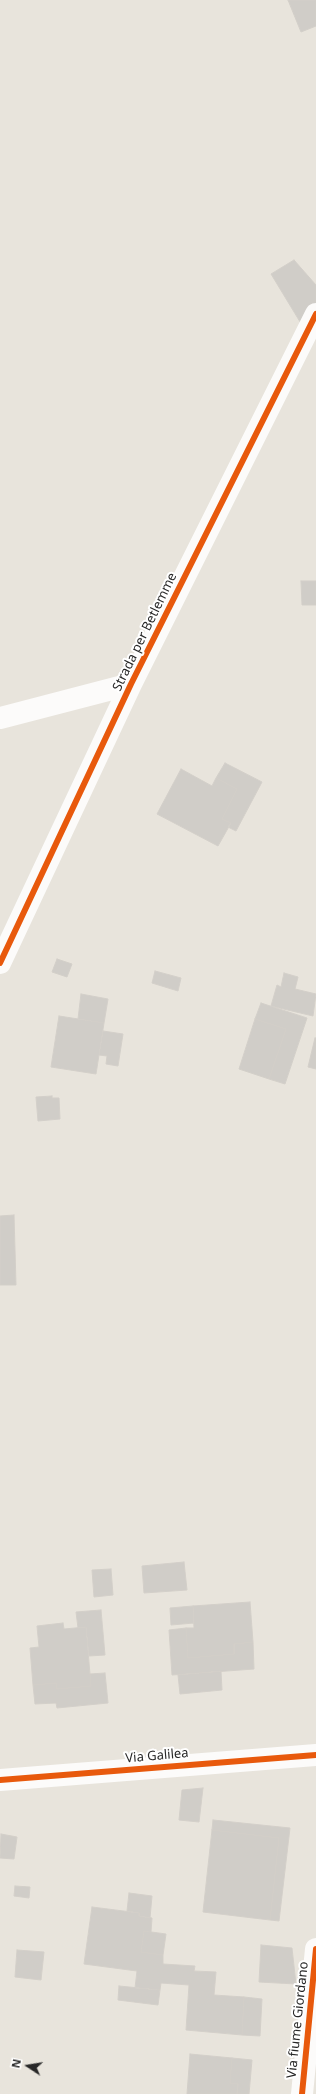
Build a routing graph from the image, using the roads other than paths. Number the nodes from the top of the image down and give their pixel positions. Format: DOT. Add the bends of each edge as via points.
graph roads {
  1 [pos="316,314"];
  2 [pos="131,684"];
  3 [pos="0,718"];
  4 [pos="0,963"];
  5 [pos="316,1755"];
  6 [pos="0,1780"];
  7 [pos="316,1948"];
  8 [pos="302,2094"];
  1 -- 2 [label="street, Strada per Betlemme"];
  2 -- 3 [label="street"];
  2 -- 4 [label="street, Strada per Betlemme"];
  5 -- 6 [label="street, Via Galilea"];
  7 -- 8 [label="street, Via fiume Giordano"];
}
